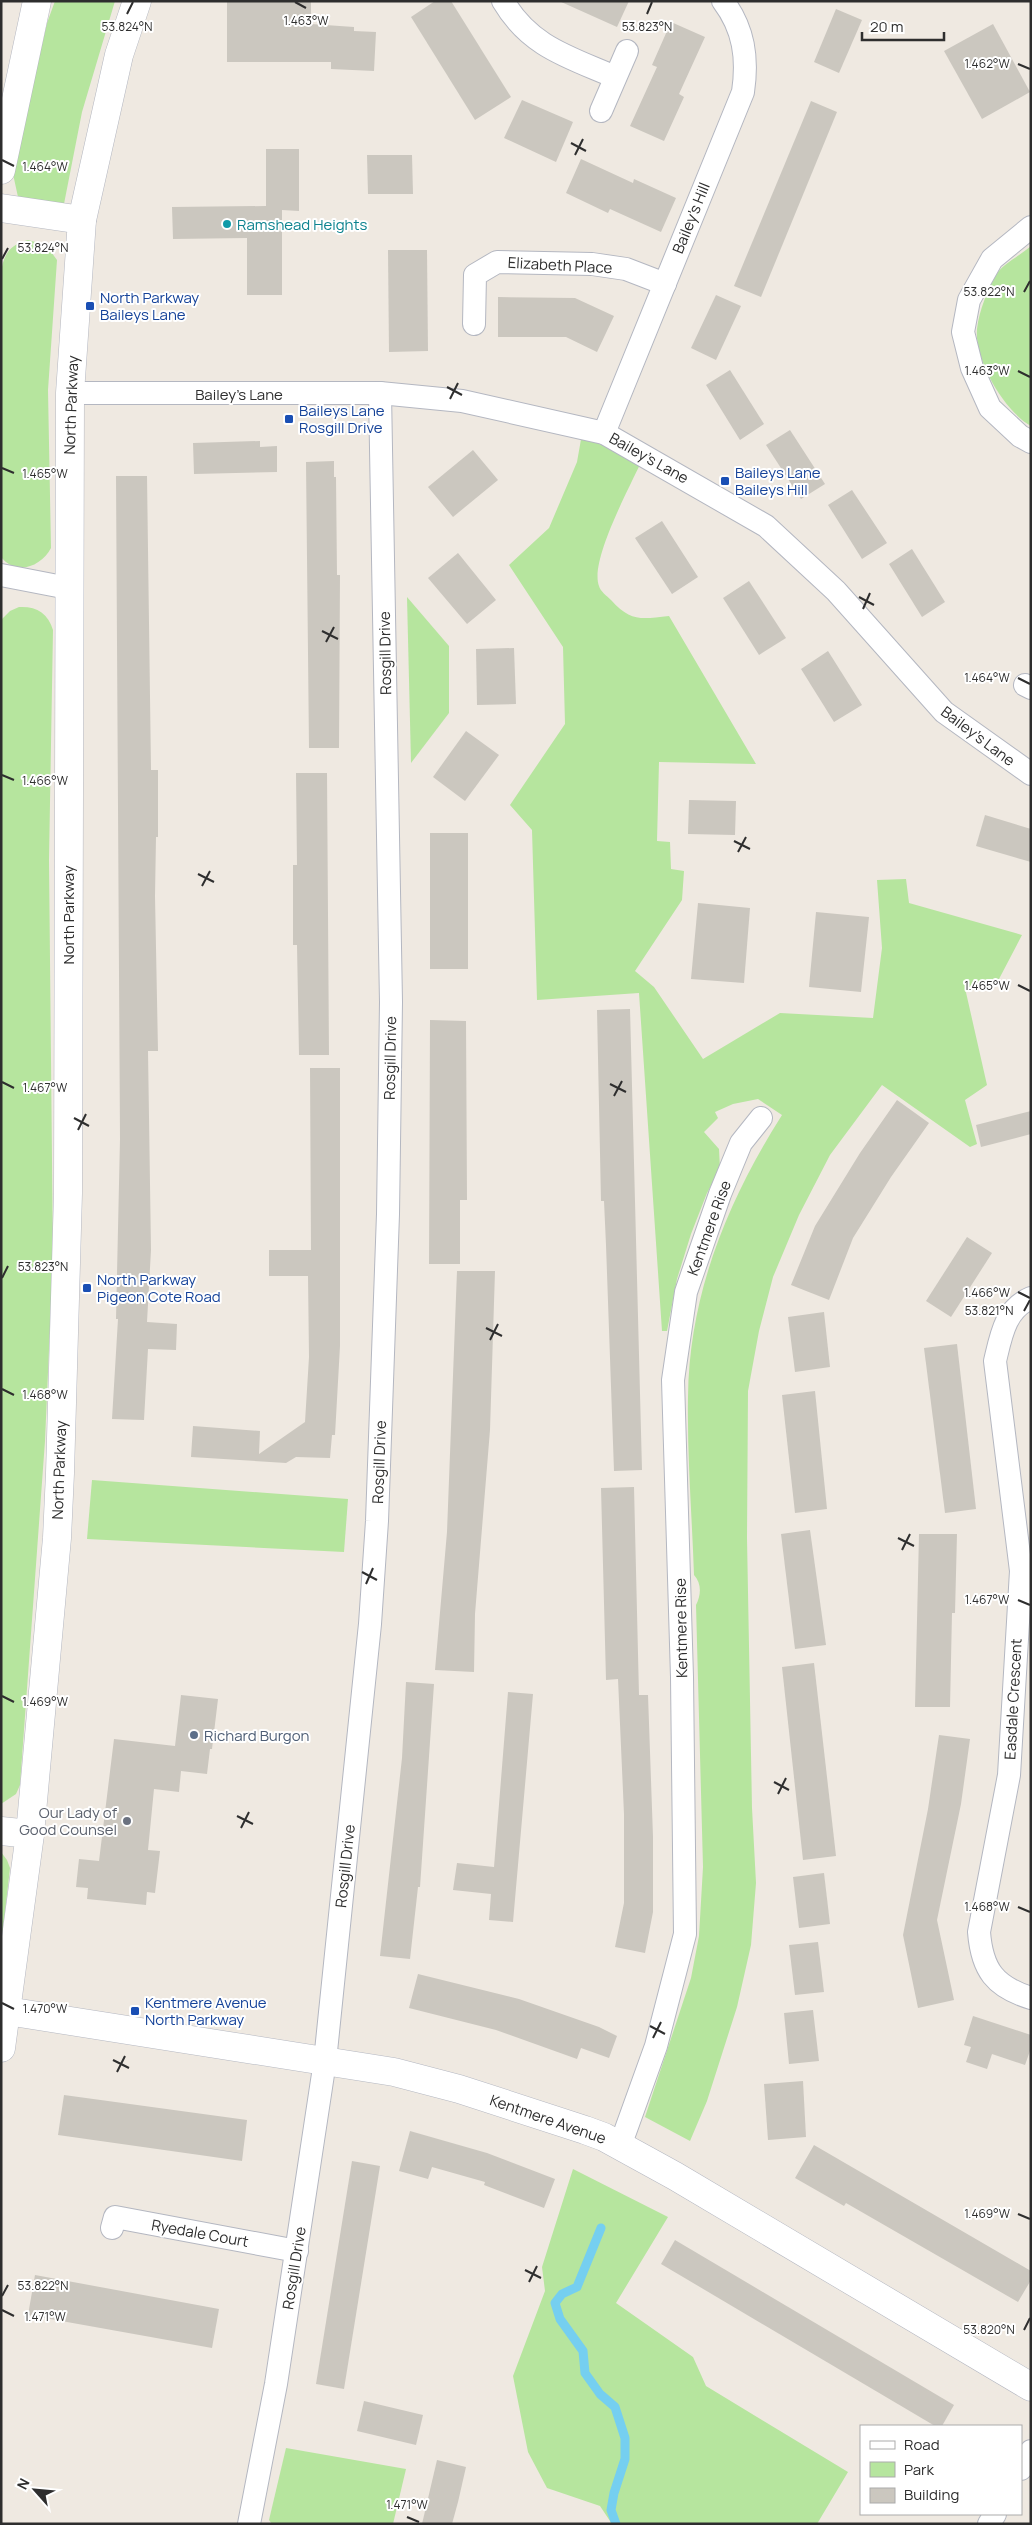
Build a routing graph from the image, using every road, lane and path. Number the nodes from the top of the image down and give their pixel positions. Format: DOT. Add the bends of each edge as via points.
graph roads {
  1 [pos="37,1"];
  2 [pos="137,1"];
  3 [pos="503,1"];
  4 [pos="723,1"];
  5 [pos="627,51"];
  6 [pos="616,77"];
  7 [pos="600,111"];
  8 [pos="1,170"];
  9 [pos="1,208"];
  10 [pos="82,220"];
  11 [pos="1031,226"];
  12 [pos="665,284"];
  13 [pos="474,324"];
  14 [pos="70,393"];
  15 [pos="380,393"];
  16 [pos="604,433"];
  17 [pos="1031,442"];
  18 [pos="1,575"];
  19 [pos="68,588"];
  20 [pos="1031,774"];
  21 [pos="761,1118"];
  22 [pos="1031,1298"];
  23 [pos="1,1831"];
  24 [pos="30,1834"];
  25 [pos="1031,1998"];
  26 [pos="7,2011"];
  27 [pos="1,2048"];
  28 [pos="325,2061"];
  29 [pos="620,2146"];
  30 [pos="112,2228"];
  31 [pos="297,2251"];
  32 [pos="1031,2387"];
  33 [pos="1031,2451"];
  34 [pos="1022,2466"];
  35 [pos="249,2524"];
  1 -- 8 [label="street"];
  2 -- 10 [label="street, North Parkway" via="119,55"];
  3 -- 6 [label="street" via="513,18 546,47"];
  4 -- 12 [label="street, Bailey's Hill" via="740,30 745,50 743,92"];
  5 -- 6 [label="street"];
  6 -- 7 [label="street"];
  9 -- 10 [label="street"];
  10 -- 14 [label="street, North Parkway"];
  11 -- 17 [label="street" via="992,259 969,300 963,332 972,368 990,408"];
  12 -- 13 [label="street, Elizabeth Place" via="626,269 592,264 497,262 474,275"];
  12 -- 16 [label="street, Bailey's Hill"];
  14 -- 15 [label="street, Bailey's Lane"];
  14 -- 19 [label="street, North Parkway"];
  15 -- 16 [label="street, Bailey's Lane" via="462,401"];
  15 -- 28 [label="street, Rosgill Drive" via="391,1002 388,1214 378,1504 370,1624"];
  16 -- 20 [label="street, Bailey's Lane" via="766,526 836,591 944,712"];
  18 -- 19 [label="street"];
  19 -- 24 [label="street, North Parkway" via="67,1243 57,1538"];
  21 -- 29 [label="street, Kentmere Rise" via="740,1143 689,1283 674,1380 685,1934 656,2046"];
  22 -- 25 [label="street, Easdale Crescent" via="1017,1303 1002,1330 995,1361 1021,1571 1009,1775 979,1932 980,1951 987,1968 999,1983"];
  23 -- 24 [label="street"];
  24 -- 26 [label="street, North Parkway"];
  26 -- 27 [label="street, North Parkway"];
  26 -- 28 [label="street, Kentmere Avenue"];
  28 -- 29 [label="street, Kentmere Avenue" via="394,2072 459,2089 585,2130"];
  28 -- 31 [label="street, Rosgill Drive"];
  29 -- 32 [label="street, Kentmere Avenue"];
  30 -- 31 [label="street, Ryedale Court" via="114,2217"];
  31 -- 35 [label="street, Rosgill Drive"];
  33 -- 34 [label="street"];
}
